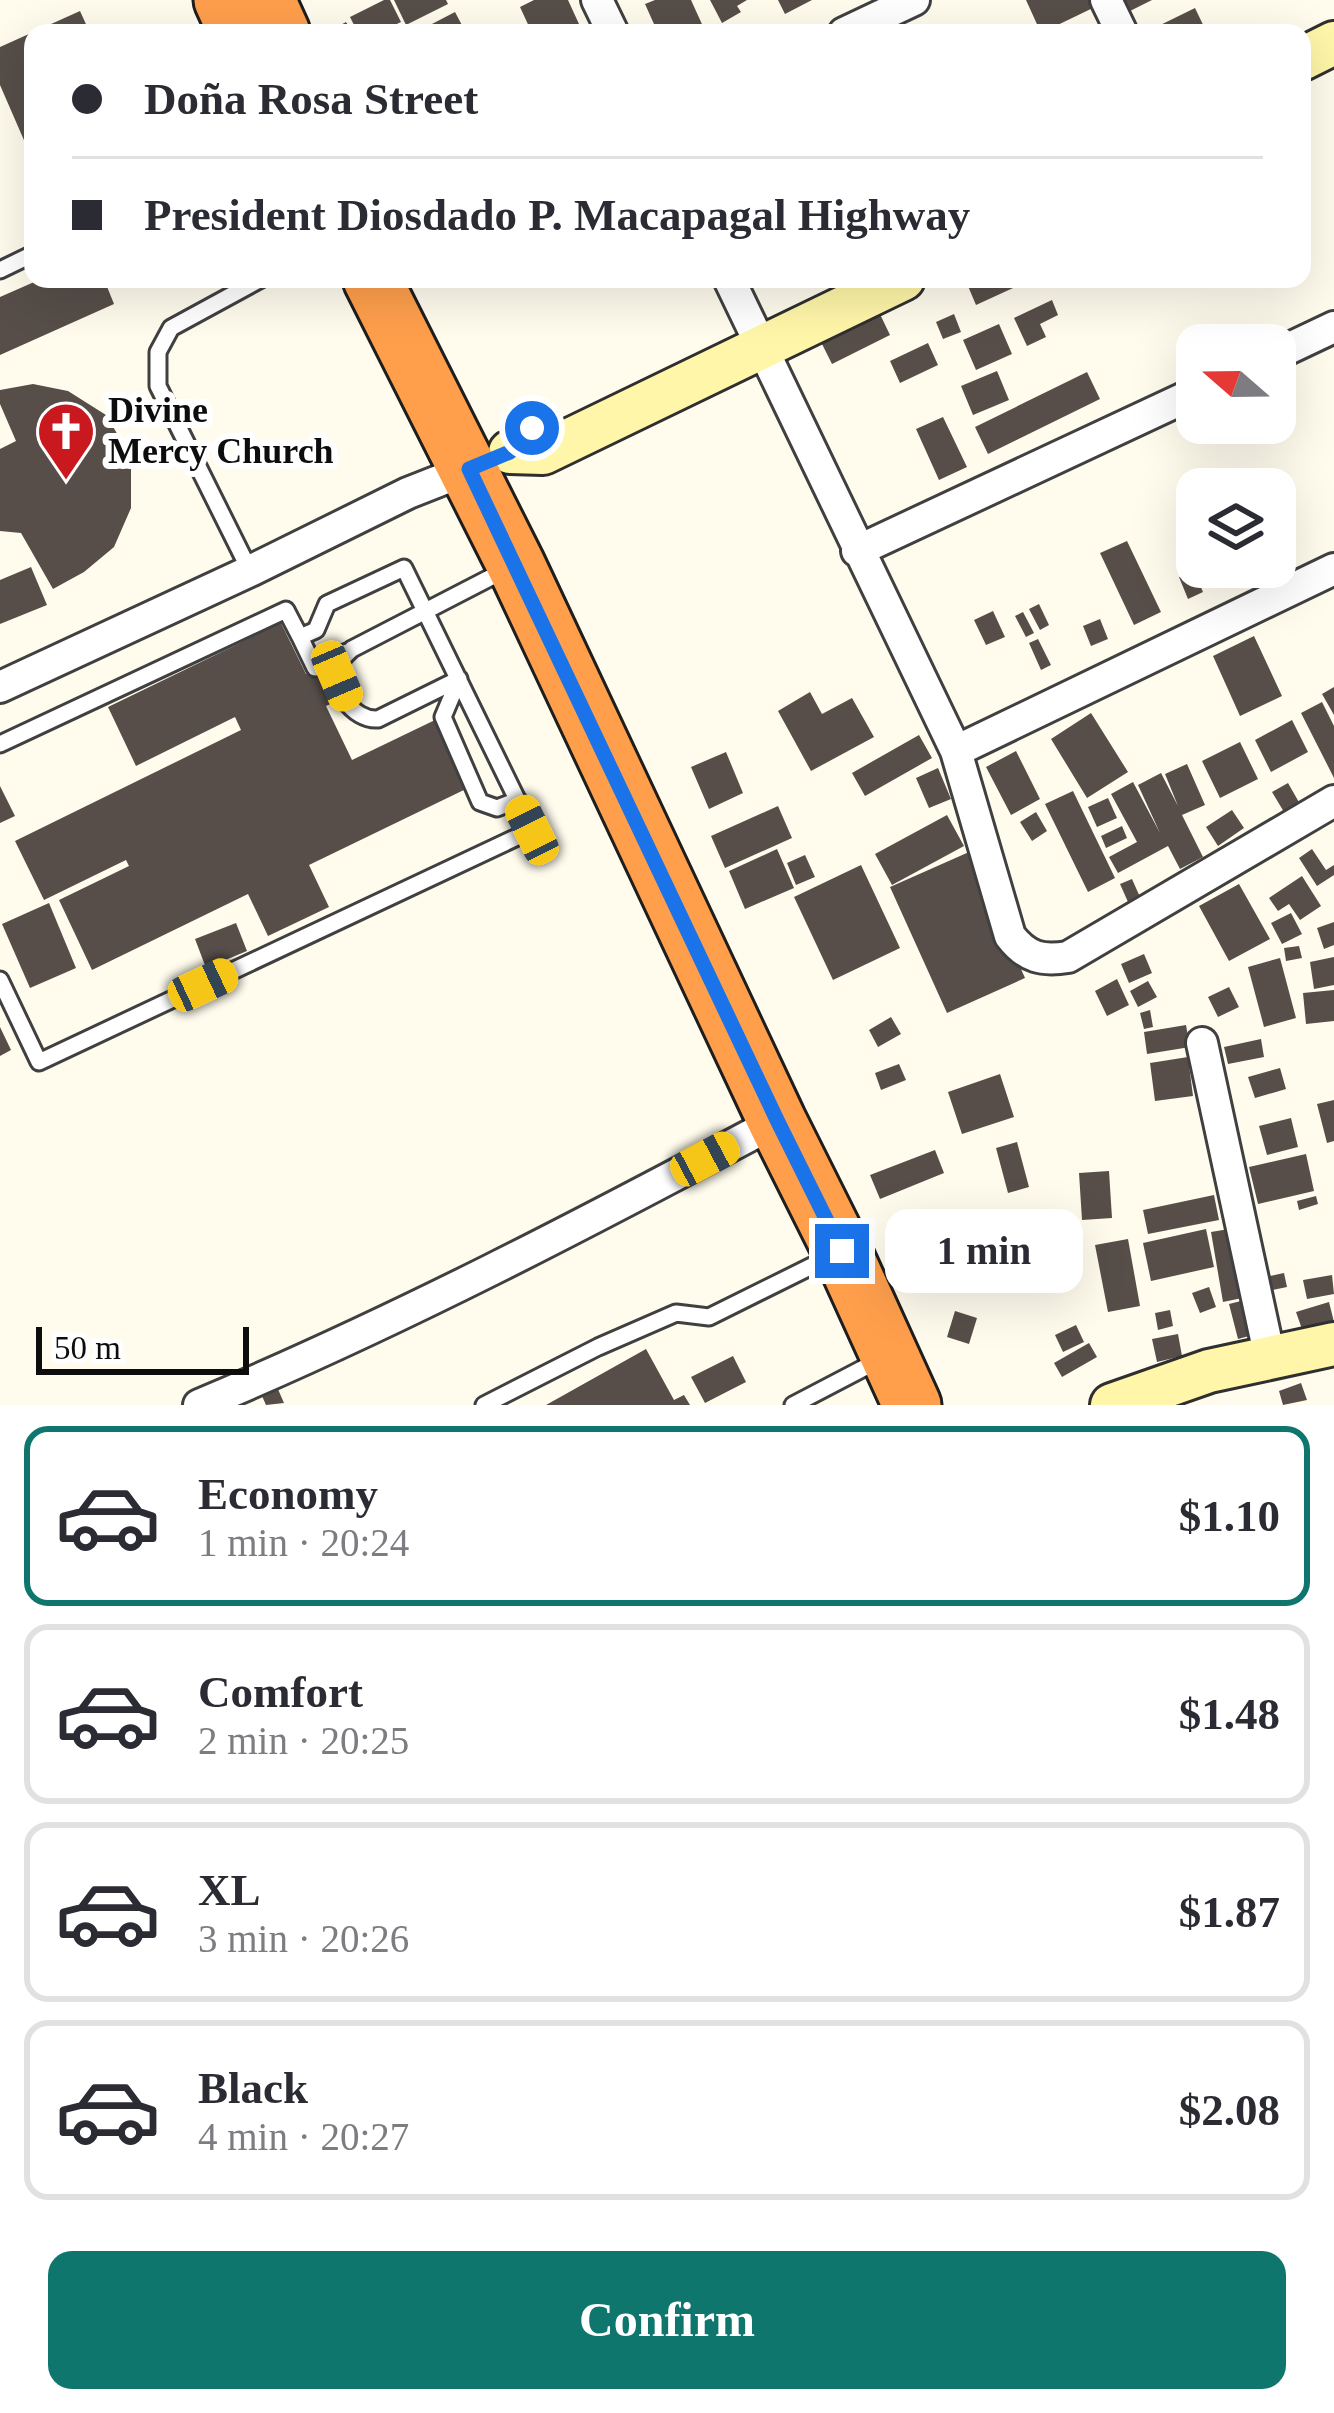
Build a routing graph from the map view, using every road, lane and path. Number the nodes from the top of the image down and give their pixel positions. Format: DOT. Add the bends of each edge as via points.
graph roads {
  1 [pos="914,0"];
  2 [pos="863,24"];
  3 [pos="244,288"];
  4 [pos="378,288"];
  5 [pos="733,288"];
  6 [pos="828,288"];
  7 [pos="878,288"];
  8 [pos="1334,328"];
  9 [pos="755,335"];
  10 [pos="1296,345"];
  11 [pos="1176,402"];
  12 [pos="489,460"];
  13 [pos="857,551"];
  14 [pos="516,565"];
  15 [pos="1334,569"];
  16 [pos="250,571"];
  17 [pos="426,611"];
  18 [pos="300,637"];
  19 [pos="352,649"];
  20 [pos="459,679"];
  21 [pos="0,687"];
  22 [pos="0,744"];
  23 [pos="956,752"];
  24 [pos="518,800"];
  25 [pos="1334,801"];
  26 [pos="0,980"];
  27 [pos="1202,1043"];
  28 [pos="777,1120"];
  29 [pos="842,1251"];
  30 [pos="1334,1344"];
  31 [pos="1270,1358"];
  32 [pos="901,1380"];
  33 [pos="199,1405"];
  34 [pos="484,1405"];
  35 [pos="793,1405"];
  36 [pos="1112,1405"];
  1 -- 2 [label="street"];
  3 -- 16 [label="lane" via="171,328 158,352 158,386"];
  4 -- 12 [label="highway"];
  5 -- 9 [label="street"];
  6 -- 9 [label="street"];
  7 -- 9 [label="street"];
  8 -- 10 [label="street"];
  9 -- 12 [label="street" via="532,428"];
  9 -- 13 [label="street"];
  11 -- 13 [label="street"];
  12 -- 14 [label="highway"];
  12 -- 16 [label="street"];
  13 -- 23 [label="street"];
  14 -- 17 [label="lane"];
  14 -- 28 [label="highway"];
  15 -- 23 [label="street"];
  16 -- 21 [label="street"];
  17 -- 18 [label="lane" via="404,568 327,604 316,630"];
  17 -- 19 [label="lane"];
  17 -- 20 [label="lane"];
  18 -- 19 [label="lane" via="315,668"];
  18 -- 22 [label="lane" via="286,610"];
  19 -- 20 [label="lane" via="337,676 350,710 365,720"];
  20 -- 24 [label="lane"];
  20 -- 24 [label="lane" via="443,717 480,802 497,808"];
  23 -- 25 [label="street" via="1010,937 1049,960 1068,957"];
  24 -- 26 [label="lane" via="532,830 39,1062"];
  27 -- 31 [label="street"];
  28 -- 29 [label="highway"];
  28 -- 33 [label="street" via="304,1361"];
  29 -- 32 [label="highway"];
  29 -- 34 [label="lane" via="709,1317 676,1312"];
  30 -- 31 [label="street"];
  31 -- 36 [label="street"];
  32 -- 35 [label="lane"];
}
